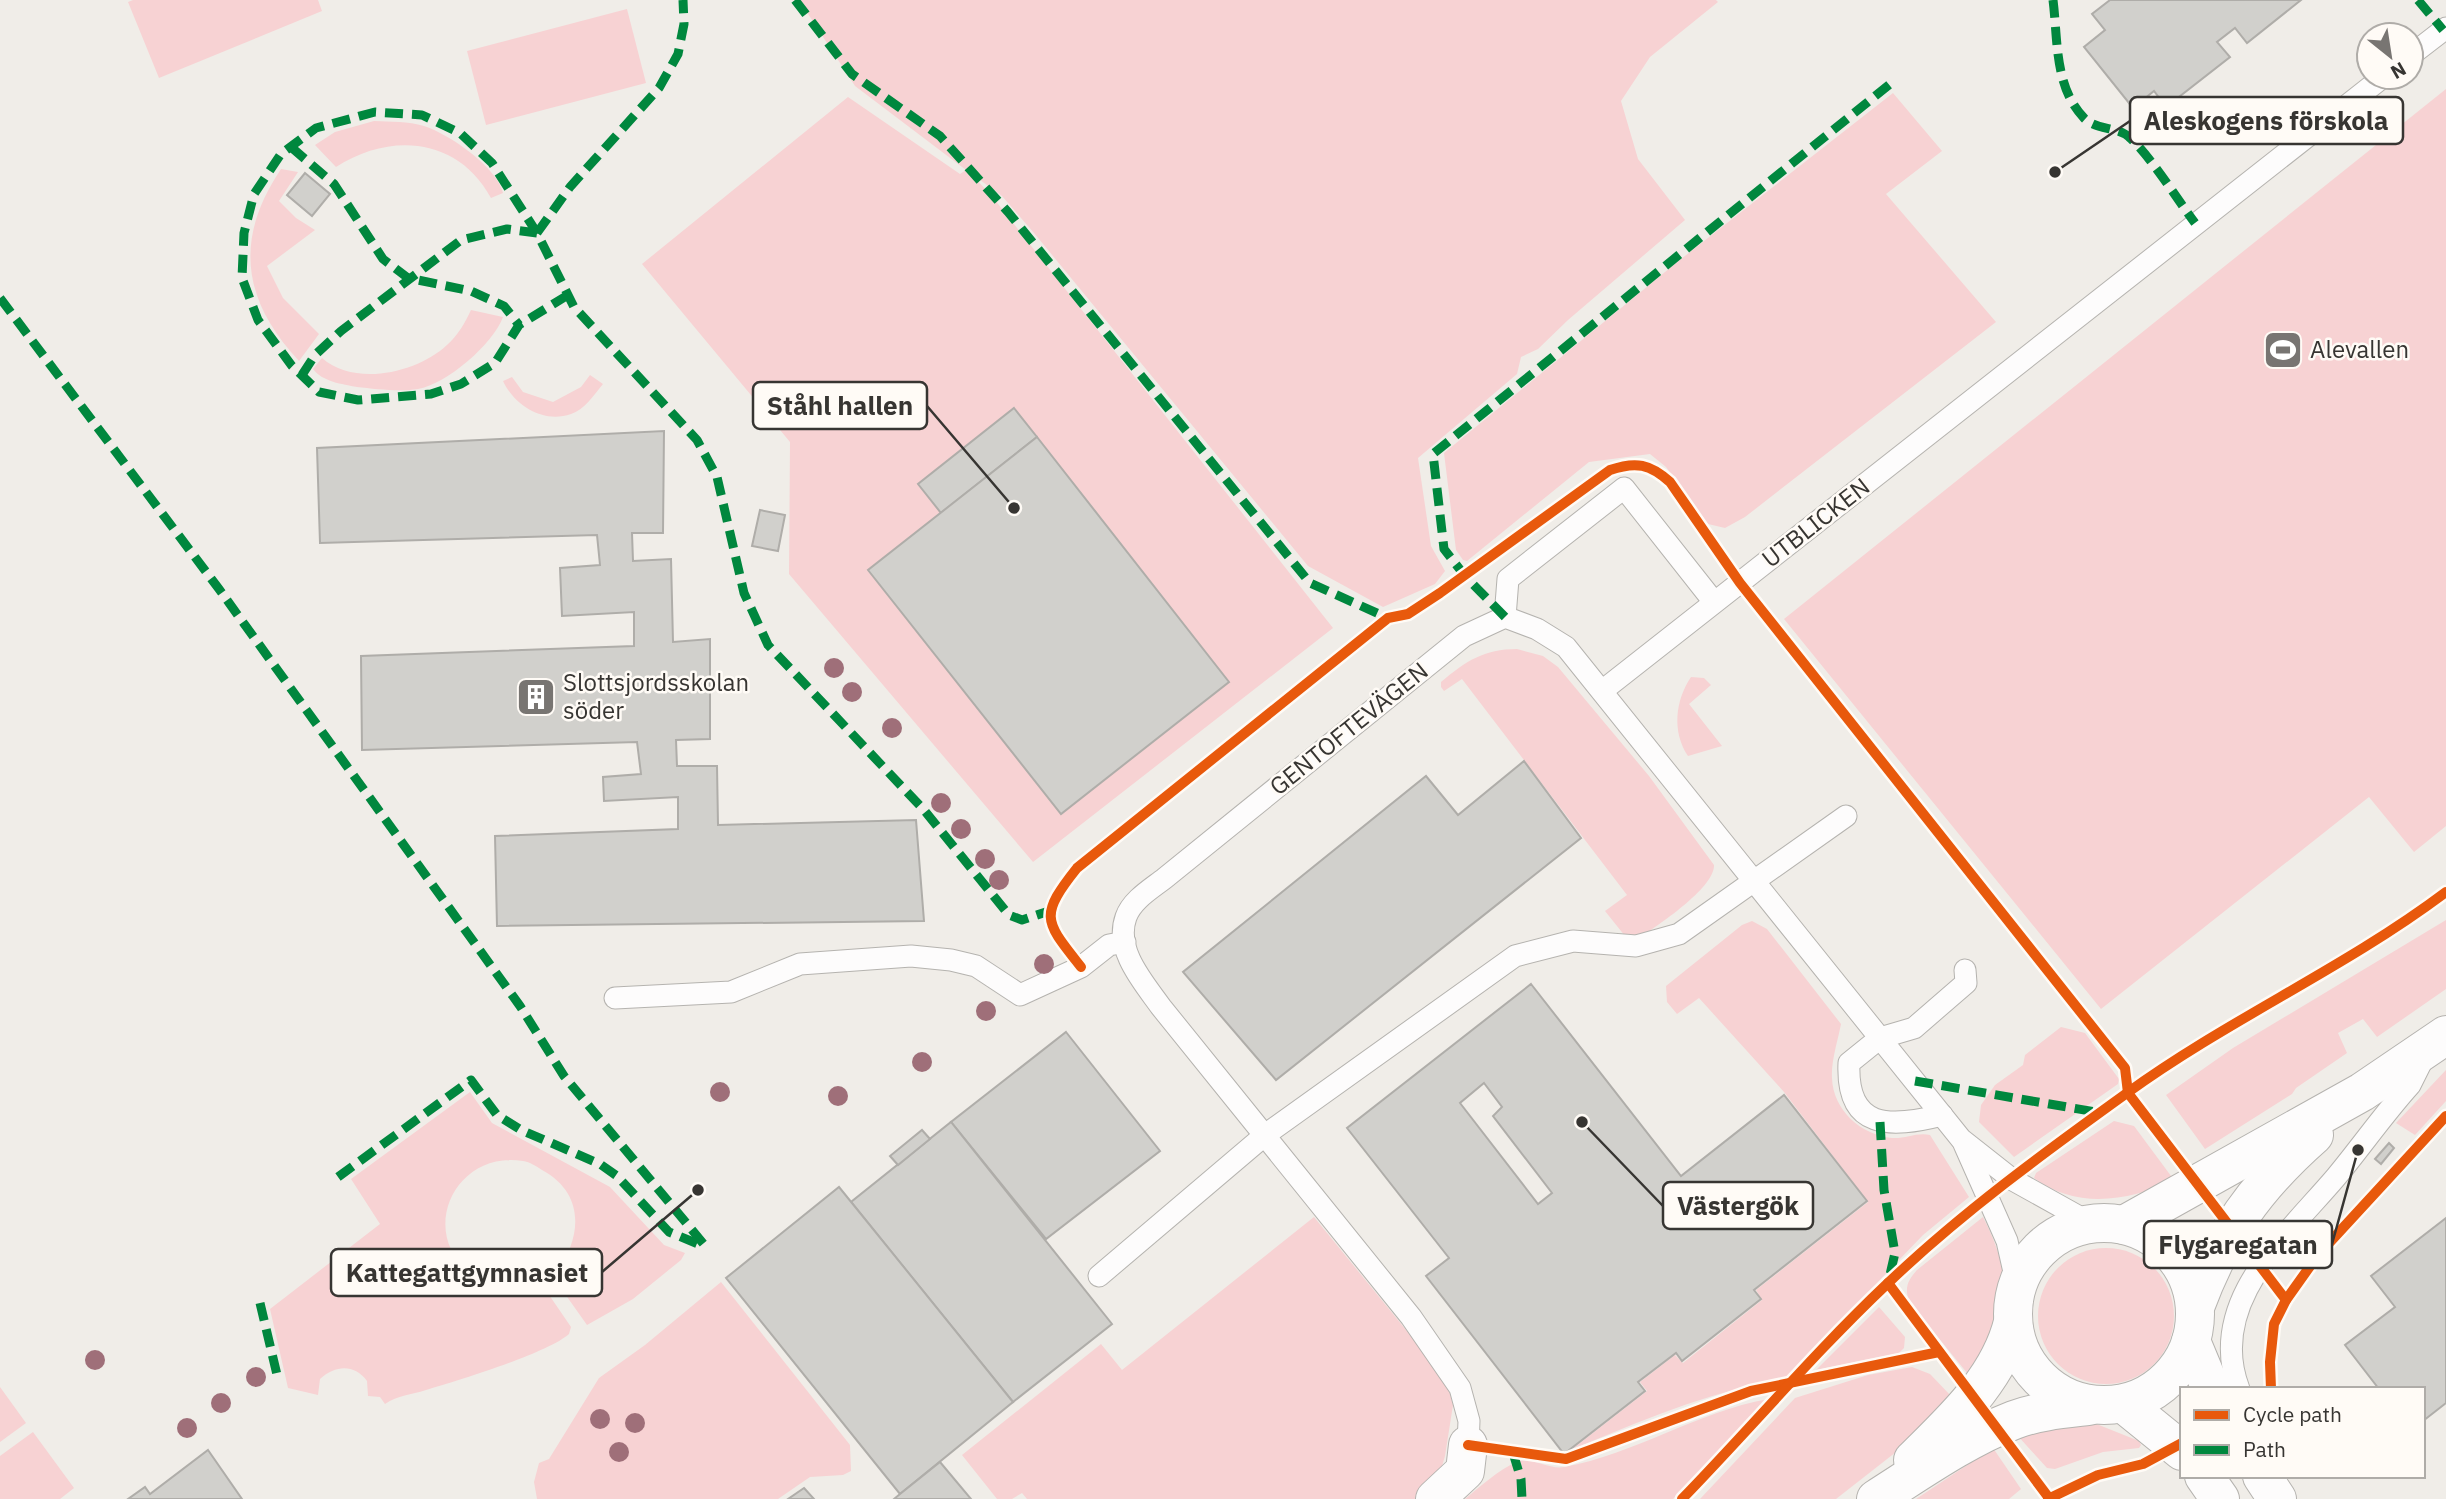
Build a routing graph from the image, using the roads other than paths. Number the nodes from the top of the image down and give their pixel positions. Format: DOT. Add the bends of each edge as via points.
graph roads {
  1 [pos="2446,28"];
  2 [pos="2425,44"];
  3 [pos="2365,91"];
  4 [pos="1714,603"];
  5 [pos="1505,617"];
  6 [pos="1602,691"];
  7 [pos="1846,816"];
  8 [pos="1755,882"];
  9 [pos="1125,942"];
  10 [pos="1965,970"];
  11 [pos="615,998"];
  12 [pos="1881,1038"];
  13 [pos="2438,1040"];
  14 [pos="2362,1092"];
  15 [pos="1941,1115"];
  16 [pos="1265,1135"];
  17 [pos="1961,1139"];
  18 [pos="2108,1224"];
  19 [pos="1099,1276"];
  20 [pos="2017,1285"];
  21 [pos="2013,1322"];
  22 [pos="2193,1324"];
  23 [pos="2210,1387"];
  24 [pos="2238,1387"];
  25 [pos="2108,1405"];
  26 [pos="1468,1445"];
  27 [pos="2180,1450"];
  28 [pos="2205,1478"];
  29 [pos="2263,1478"];
  30 [pos="2285,1478"];
  31 [pos="1435,1499"];
  32 [pos="2220,1499"];
  33 [pos="2277,1499"];
  34 [pos="2297,1499"];
  1 -- 2 [label="lane"];
  3 -- 4 [label="lane, UTBLICKEN"];
  4 -- 5 [label="lane" via="1624,488 1508,579"];
  4 -- 6 [label="lane, UTBLICKEN"];
  5 -- 6 [label="lane" via="1566,647"];
  5 -- 9 [label="lane, GENTOFTEVÄGEN" via="1464,636 1137,901 1125,918"];
  6 -- 8 [label="lane"];
  7 -- 8 [label="lane"];
  8 -- 12 [label="lane"];
  8 -- 16 [label="lane" via="1679,934 1636,946 1573,941 1515,956"];
  9 -- 11 [label="lane" via="1109,945 1081,967 1020,995 976,966 911,956 800,964 731,992"];
  9 -- 16 [label="lane" via="1131,965 1161,1007"];
  10 -- 12 [label="lane" via="1966,983 1954,997 1914,1028"];
  12 -- 15 [label="lane"];
  12 -- 15 [label="lane" via="1849,1063 1848,1087 1859,1110 1880,1122 1908,1123"];
  13 -- 14 [label="main road"];
  13 -- 24 [label="lane" via="2410,1085 2260,1264 2238,1307 2232,1369"];
  14 -- 18 [label="main road"];
  14 -- 22 [label="main road" via="2291,1155 2245,1208 2212,1260"];
  15 -- 17 [label="lane"];
  16 -- 19 [label="lane"];
  16 -- 26 [label="lane" via="1411,1317 1460,1388 1469,1421"];
  17 -- 18 [label="lane" via="2013,1180"];
  17 -- 20 [label="lane" via="2007,1241"];
  18 -- 20 [label="main road" via="2068,1231 2046,1244"];
  18 -- 22 [label="main road" via="2145,1233 2173,1254 2191,1285"];
  20 -- 21 [label="main road"];
  21 -- 25 [label="main road" via="2020,1352 2038,1378 2062,1396"];
  21 -- 25 [label="main road" via="2006,1348 1982,1386 1876,1499 1945,1455 2013,1420 2043,1411"];
  22 -- 23 [label="main road"];
  22 -- 25 [label="main road" via="2177,1370 2166,1382 2146,1395"];
  25 -- 27 [label="main road"];
  26 -- 31 [label="main road" via="1465,1471"];
  28 -- 32 [label="main road"];
  29 -- 33 [label="main road"];
  30 -- 34 [label="lane"];
}
